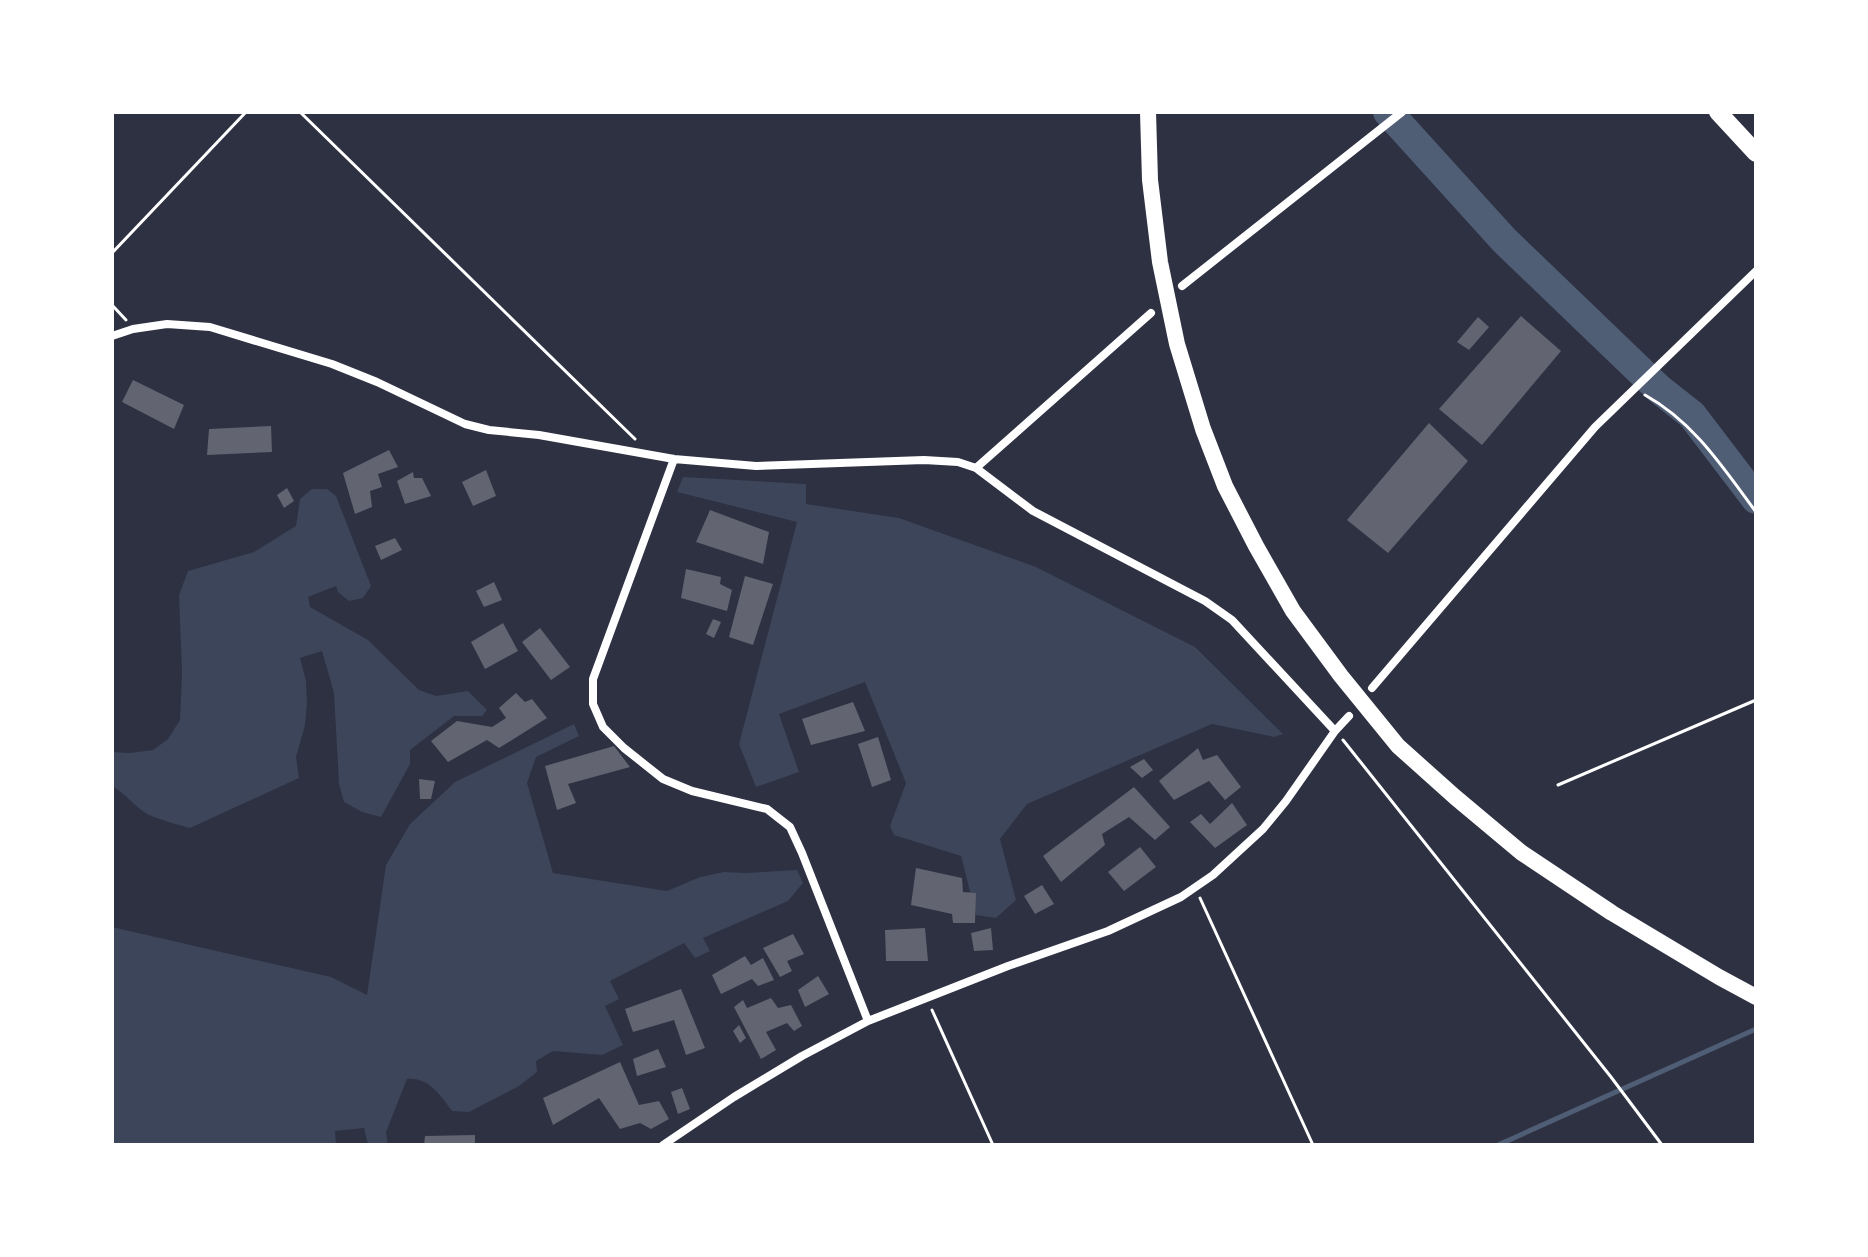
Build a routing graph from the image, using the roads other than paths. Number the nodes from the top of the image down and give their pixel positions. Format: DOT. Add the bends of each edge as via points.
graph roads {
  1 [pos="1148,112"];
  2 [pos="1402,112"];
  3 [pos="1718,112"];
  4 [pos="1756,153"];
  5 [pos="1756,271"];
  6 [pos="1182,286"];
  7 [pos="1151,313"];
  8 [pos="112,336"];
  9 [pos="674,459"];
  10 [pos="976,468"];
  11 [pos="1372,688"];
  12 [pos="1349,716"];
  13 [pos="1335,731"];
  14 [pos="1756,997"];
  15 [pos="868,1021"];
  16 [pos="663,1145"];
  1 -- 14 [label="main road" via="1158,248 1177,344 1225,486 1293,611 1398,746 1522,853"];
  2 -- 6 [label="street"];
  3 -- 4 [label="highway"];
  5 -- 11 [label="street" via="1595,427"];
  7 -- 10 [label="street"];
  8 -- 9 [label="street" via="167,324 210,327 332,364 465,424"];
  9 -- 10 [label="street" via="756,466 924,460"];
  9 -- 15 [label="street" via="593,679 593,704 603,727 663,779 767,809 790,827"];
  10 -- 13 [label="street" via="1033,511 1232,620"];
  12 -- 13 [label="street"];
  13 -- 15 [label="street" via="1263,829 1181,897 1108,931"];
  15 -- 16 [label="street" via="734,1097"];
}
